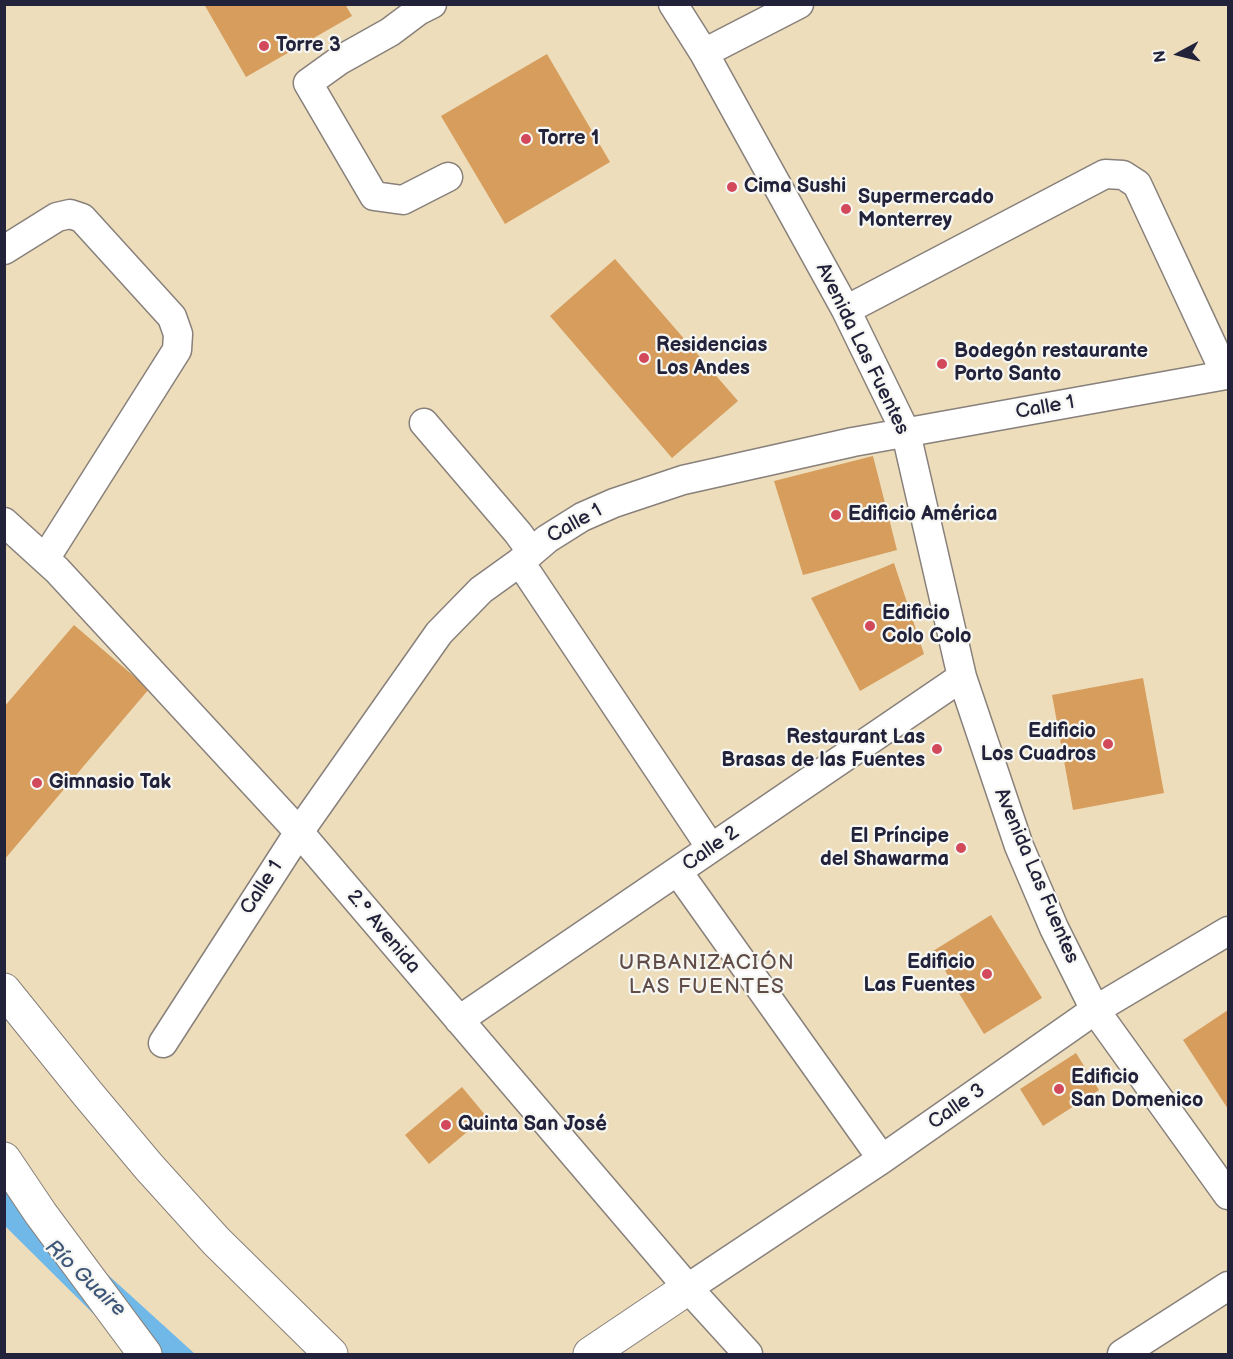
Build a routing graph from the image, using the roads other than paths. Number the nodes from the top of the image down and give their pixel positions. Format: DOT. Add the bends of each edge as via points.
graph roads {
  1 [pos="673,4"];
  2 [pos="799,4"];
  3 [pos="421,7"];
  4 [pos="704,53"];
  5 [pos="448,177"];
  6 [pos="4,250"];
  7 [pos="846,310"];
  8 [pos="1228,378"];
  9 [pos="424,423"];
  10 [pos="906,433"];
  11 [pos="4,522"];
  12 [pos="525,556"];
  13 [pos="45,559"];
  14 [pos="962,677"];
  15 [pos="299,832"];
  16 [pos="711,848"];
  17 [pos="678,872"];
  18 [pos="1228,931"];
  19 [pos="4,990"];
  20 [pos="1095,1010"];
  21 [pos="459,1020"];
  22 [pos="162,1043"];
  23 [pos="4,1159"];
  24 [pos="882,1159"];
  25 [pos="1228,1195"];
  26 [pos="1228,1286"];
  27 [pos="688,1288"];
  28 [pos="145,1354"];
  29 [pos="331,1354"];
  30 [pos="590,1354"];
  31 [pos="748,1354"];
  32 [pos="1122,1354"];
  1 -- 4 [label="street, Avenida Las Fuentes"];
  2 -- 4 [label="street"];
  3 -- 5 [label="street" via="390,32 308,83 374,196 403,201"];
  4 -- 7 [label="street, Avenida Las Fuentes"];
  6 -- 13 [label="street" via="57,217 70,214 82,218 172,317 178,334 177,350"];
  7 -- 8 [label="street" via="1105,174 1123,175 1137,184"];
  7 -- 10 [label="street, Avenida Las Fuentes"];
  8 -- 10 [label="street, Calle 1"];
  9 -- 12 [label="street" via="519,533"];
  10 -- 12 [label="street, Calle 1" via="645,491 582,517"];
  10 -- 14 [label="street, Avenida Las Fuentes"];
  11 -- 13 [label="street, 2.° Avenida"];
  12 -- 15 [label="street, Calle 1" via="481,590 439,633"];
  12 -- 16 [label="street"];
  13 -- 15 [label="street, 2.° Avenida"];
  14 -- 16 [label="street, Calle 2"];
  14 -- 20 [label="street, Avenida Las Fuentes" via="1019,846"];
  15 -- 21 [label="street, 2.° Avenida"];
  15 -- 22 [label="street, Calle 1"];
  16 -- 17 [label="street, Calle 2"];
  17 -- 21 [label="street, Calle 2"];
  17 -- 24 [label="street"];
  18 -- 20 [label="street, Calle 3"];
  19 -- 29 [label="highway" via="156,1175 216,1241"];
  20 -- 24 [label="street, Calle 3"];
  20 -- 25 [label="street, Avenida Las Fuentes"];
  21 -- 27 [label="street, 2.° Avenida"];
  23 -- 28 [label="highway"];
  24 -- 27 [label="street, Calle 3"];
  26 -- 32 [label="street"];
  27 -- 30 [label="highway"];
  27 -- 31 [label="street, 2.° Avenida"];
}
